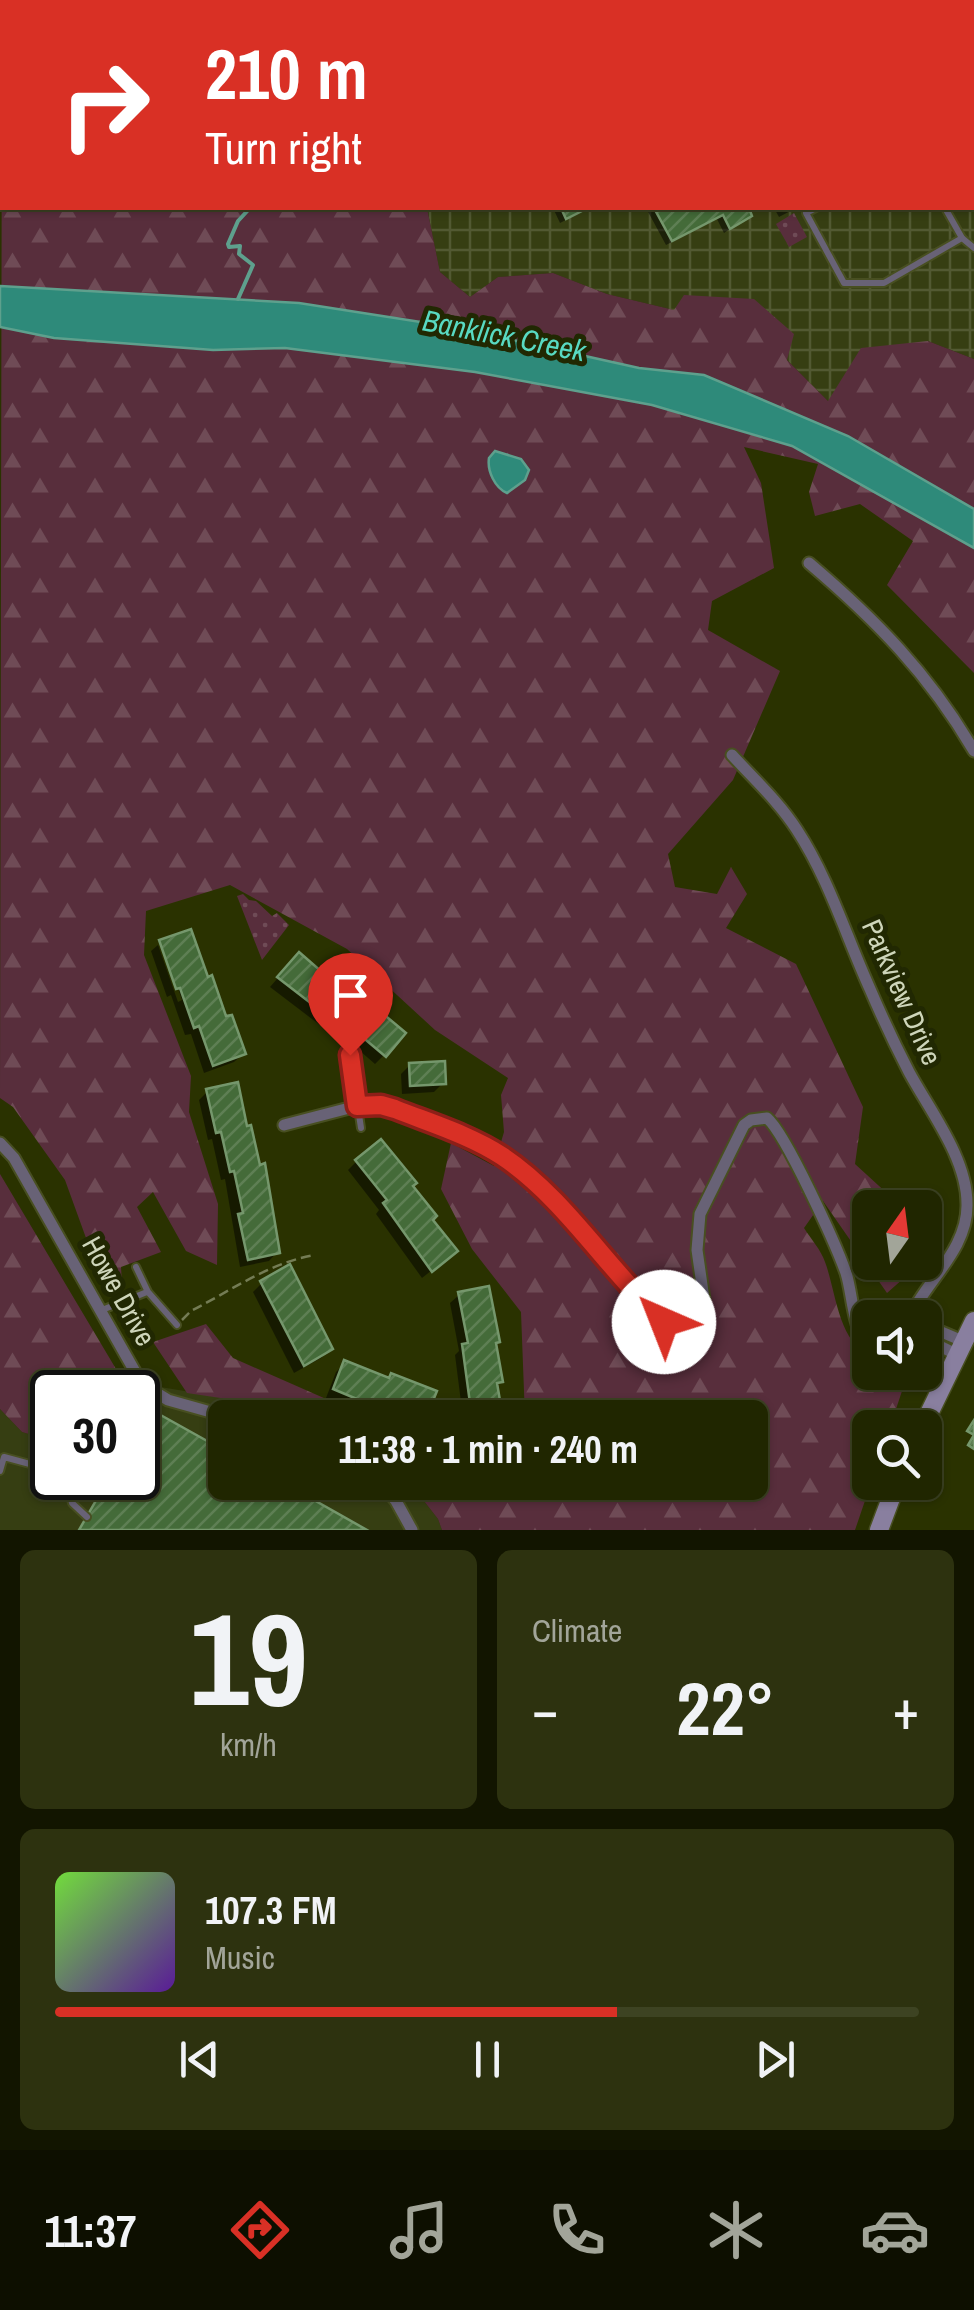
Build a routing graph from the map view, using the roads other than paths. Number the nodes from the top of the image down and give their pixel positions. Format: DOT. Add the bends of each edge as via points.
graph roads {
  1 [pos="812,210"];
  2 [pos="945,210"];
  3 [pos="962,238"];
  4 [pos="974,248"];
  5 [pos="808,563"];
  6 [pos="974,751"];
  7 [pos="732,755"];
  8 [pos="350,1055"];
  9 [pos="357,1106"];
  10 [pos="284,1126"];
  11 [pos="361,1128"];
  12 [pos="0,1143"];
  13 [pos="136,1267"];
  14 [pos="148,1292"];
  15 [pos="852,1300"];
  16 [pos="918,1300"];
  17 [pos="102,1310"];
  18 [pos="974,1321"];
  19 [pos="178,1324"];
  20 [pos="942,1336"];
  21 [pos="942,1343"];
  22 [pos="962,1348"];
  23 [pos="130,1370"];
  24 [pos="160,1397"];
  25 [pos="931,1410"];
  26 [pos="208,1411"];
  27 [pos="30,1464"];
  28 [pos="0,1471"];
  29 [pos="71,1500"];
  30 [pos="395,1500"];
  31 [pos="890,1500"];
  32 [pos="87,1517"];
  33 [pos="412,1530"];
  34 [pos="878,1530"];
  1 -- 3 [label="lane" via="806,213 844,282 884,283"];
  2 -- 3 [label="lane"];
  3 -- 4 [label="lane"];
  5 -- 6 [label="street" via="911,659"];
  7 -- 16 [label="street, Parkview Drive" via="795,826 816,861 876,1002 955,1156 967,1203 960,1234"];
  8 -- 9 [label="lane"];
  9 -- 10 [label="street"];
  9 -- 11 [label="lane"];
  9 -- 15 [label="street" via="395,1109 506,1158 642,1302 675,1325 701,1312 700,1214 744,1126 767,1118 812,1197"];
  12 -- 17 [label="street, Howe Drive"];
  13 -- 14 [label="lane"];
  14 -- 17 [label="lane"];
  14 -- 19 [label="lane"];
  17 -- 23 [label="street, Howe Drive"];
  18 -- 22 [label="main road"];
  20 -- 22 [label="street"];
  21 -- 22 [label="street"];
  22 -- 25 [label="main road"];
  24 -- 26 [label="street, Howe Drive"];
  27 -- 28 [label="lane" via="4,1457"];
  29 -- 32 [label="lane"];
  30 -- 33 [label="street"];
  31 -- 34 [label="main road"];
}
